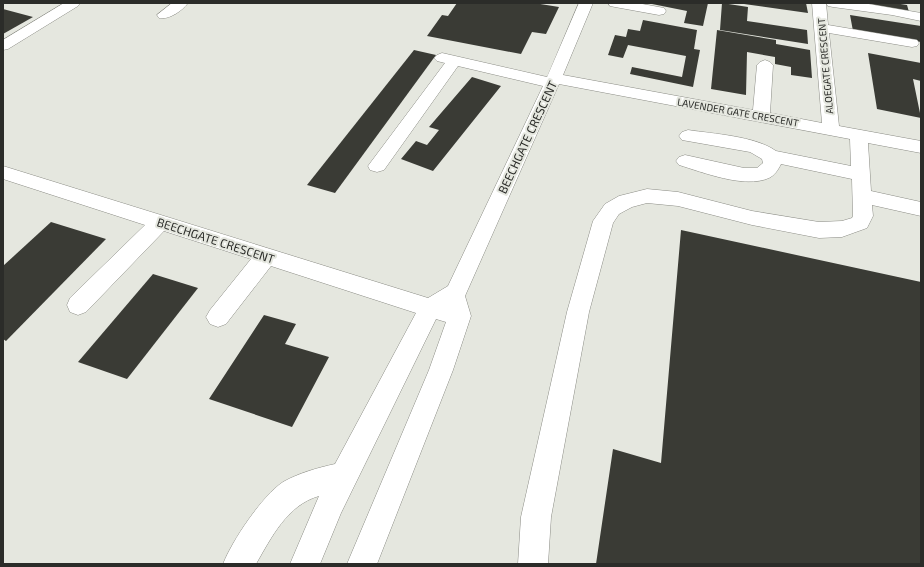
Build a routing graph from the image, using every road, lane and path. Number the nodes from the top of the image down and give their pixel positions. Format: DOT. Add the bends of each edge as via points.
graph roads {
  1 [pos="74,3"];
  2 [pos="181,3"];
  3 [pos="586,3"];
  4 [pos="615,3"];
  5 [pos="819,3"];
  6 [pos="833,3"];
  7 [pos="659,11"];
  8 [pos="164,15"];
  9 [pos="921,17"];
  10 [pos="822,28"];
  11 [pos="912,43"];
  12 [pos="3,46"];
  13 [pos="765,65"];
  14 [pos="553,81"];
  15 [pos="760,116"];
  16 [pos="832,130"];
  17 [pos="859,135"];
  18 [pos="688,136"];
  19 [pos="921,147"];
  20 [pos="771,160"];
  21 [pos="684,162"];
  22 [pos="377,166"];
  23 [pos="3,172"];
  24 [pos="862,185"];
  25 [pos="921,197"];
  26 [pos="921,209"];
  27 [pos="161,222"];
  28 [pos="266,256"];
  29 [pos="458,304"];
  30 [pos="78,305"];
  31 [pos="430,308"];
  32 [pos="218,317"];
  33 [pos="345,476"];
  34 [pos="238,564"];
  35 [pos="306,564"];
  36 [pos="362,564"];
  37 [pos="533,564"];
  1 -- 12 [label="lane"];
  2 -- 8 [label="lane"];
  3 -- 14 [label="lane, BEECHGATE CRESCENT"];
  4 -- 7 [label="lane"];
  5 -- 10 [label="lane, ALOEGATE CRESCENT"];
  6 -- 9 [label="lane"];
  10 -- 11 [label="lane"];
  10 -- 16 [label="lane, ALOEGATE CRESCENT"];
  13 -- 15 [label="lane"];
  14 -- 15 [label="lane, LAVENDER GATE CRESCENT"];
  14 -- 22 [label="lane, LAVENDER GATE CRESCENT" via="448,59"];
  14 -- 29 [label="lane, BEECHGATE CRESCENT"];
  15 -- 16 [label="lane, LAVENDER GATE CRESCENT"];
  16 -- 17 [label="lane, LAVENDER GATE CRESCENT"];
  17 -- 19 [label="lane, LAVENDER GATE CRESCENT"];
  17 -- 24 [label="lane"];
  18 -- 20 [label="lane" via="752,146 761,149"];
  20 -- 21 [label="lane" via="767,171 745,175"];
  20 -- 24 [label="lane"];
  23 -- 27 [label="lane, BEECHGATE CRESCENT"];
  24 -- 25 [label="lane"];
  24 -- 26 [label="lane"];
  24 -- 37 [label="lane" via="863,216 860,223 842,229 819,230 752,218 678,199 647,196 626,201 612,209 603,221 578,312 536,517"];
  27 -- 28 [label="lane, BEECHGATE CRESCENT"];
  27 -- 30 [label="lane"];
  28 -- 31 [label="lane, BEECHGATE CRESCENT"];
  28 -- 32 [label="lane"];
  29 -- 31 [label="lane"];
  29 -- 36 [label="lane, BEECHGATE CRESCENT" via="441,370"];
  31 -- 33 [label="lane"];
  33 -- 34 [label="lane" via="302,488 280,502"];
  33 -- 35 [label="lane" via="330,504"];
}
